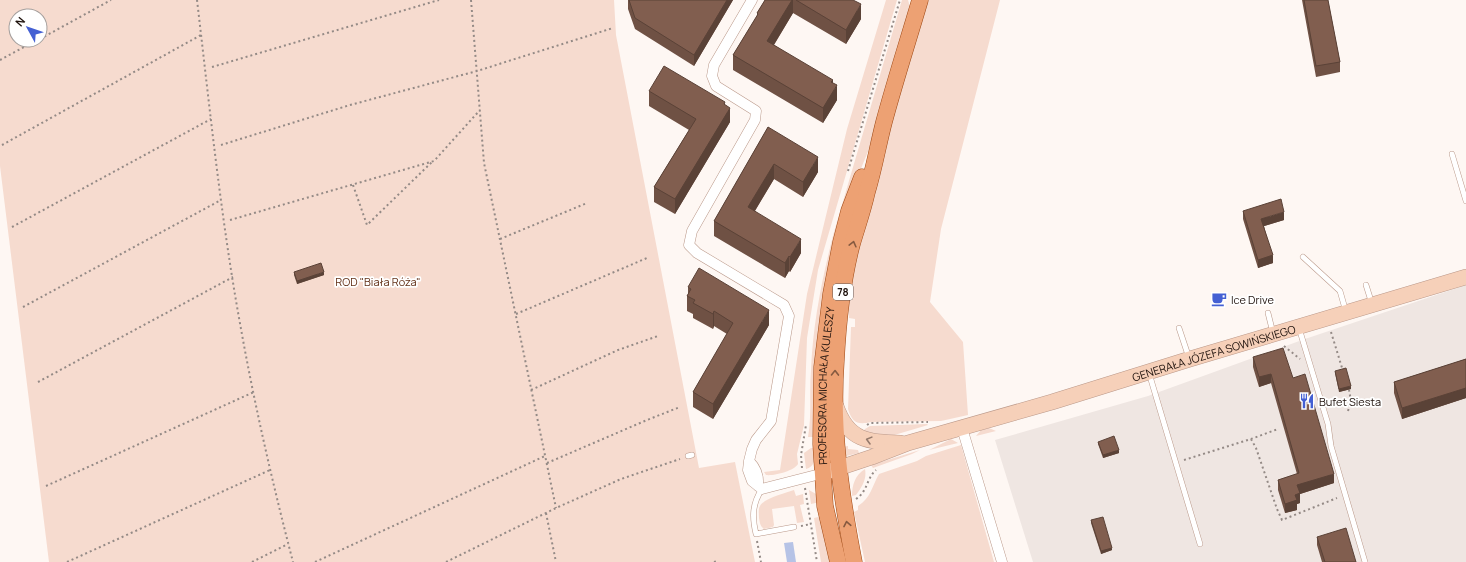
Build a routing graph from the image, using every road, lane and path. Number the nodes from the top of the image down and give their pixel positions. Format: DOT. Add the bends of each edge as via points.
graph roads {
  1 [pos="111,0"];
  2 [pos="197,0"];
  3 [pos="439,0"];
  4 [pos="471,0"];
  5 [pos="752,0"];
  6 [pos="920,0"];
  7 [pos="613,28"];
  8 [pos="48,34"];
  9 [pos="201,35"];
  10 [pos="22,48"];
  11 [pos="0,60"];
  12 [pos="212,67"];
  13 [pos="477,72"];
  14 [pos="480,110"];
  15 [pos="211,119"];
  16 [pos="884,122"];
  17 [pos="2,145"];
  18 [pos="221,145"];
  19 [pos="1452,154"];
  20 [pos="434,161"];
  21 [pos="353,184"];
  22 [pos="221,200"];
  23 [pos="1466,201"];
  24 [pos="587,203"];
  25 [pos="230,220"];
  26 [pos="12,227"];
  27 [pos="500,240"];
  28 [pos="1303,257"];
  29 [pos="647,258"];
  30 [pos="233,277"];
  31 [pos="1466,277"];
  32 [pos="1366,285"];
  33 [pos="1372,305"];
  34 [pos="23,307"];
  35 [pos="1268,313"];
  36 [pos="1346,313"];
  37 [pos="516,314"];
  38 [pos="1298,327"];
  39 [pos="1179,328"];
  40 [pos="1331,332"];
  41 [pos="1274,334"];
  42 [pos="658,336"];
  43 [pos="1190,359"];
  44 [pos="1343,371"];
  45 [pos="1148,372"];
  46 [pos="38,382"];
  47 [pos="532,390"];
  48 [pos="1348,390"];
  49 [pos="254,392"];
  50 [pos="835,402"];
  51 [pos="680,408"];
  52 [pos="1348,411"];
  53 [pos="935,424"];
  54 [pos="865,426"];
  55 [pos="962,428"];
  56 [pos="1278,429"];
  57 [pos="1251,439"];
  58 [pos="908,443"];
  59 [pos="803,444"];
  60 [pos="690,455"];
  61 [pos="546,456"];
  62 [pos="1184,460"];
  63 [pos="547,463"];
  64 [pos="802,466"];
  65 [pos="877,469"];
  66 [pos="270,470"];
  67 [pos="831,470"];
  68 [pos="46,486"];
  69 [pos="760,488"];
  70 [pos="806,496"];
  71 [pos="1340,496"];
  72 [pos="854,500"];
  73 [pos="556,508"];
  74 [pos="546,513"];
  75 [pos="794,527"];
  76 [pos="756,534"];
  77 [pos="288,544"];
  78 [pos="1200,544"];
  79 [pos="67,562"];
  80 [pos="252,562"];
  81 [pos="293,562"];
  82 [pos="315,562"];
  83 [pos="446,562"];
  84 [pos="556,562"];
  85 [pos="761,562"];
  86 [pos="817,562"];
  87 [pos="838,562"];
  88 [pos="854,562"];
  89 [pos="1002,562"];
  90 [pos="1365,562"];
  1 -- 8 [label="path"];
  2 -- 9 [label="path"];
  3 -- 12 [label="path"];
  4 -- 13 [label="path"];
  5 -- 69 [label="street" via="714,65 712,76 716,86 756,111 755,120 692,231 689,245 697,253 784,305 789,316 771,421 756,440 749,461 754,467"];
  6 -- 16 [label="main road, PROFESORA MICHAŁA KULESZY / 78"];
  7 -- 13 [label="path"];
  9 -- 15 [label="path"];
  9 -- 17 [label="path"];
  10 -- 11 [label="path"];
  13 -- 14 [label="path"];
  13 -- 18 [label="path" via="350,105"];
  14 -- 20 [label="path"];
  14 -- 27 [label="path" via="484,164"];
  15 -- 22 [label="path"];
  15 -- 26 [label="path"];
  50 -- 16 [label="main road, PROFESORA MICHAŁA KULESZY / 78, one-way" via="836,361 845,281"];
  16 -- 67 [label="main road, PROFESORA MICHAŁA KULESZY / 78" via="849,211 831,294 822,367 821,418"];
  19 -- 23 [label="lane"];
  20 -- 21 [label="path"];
  20 -- 21 [label="path" via="367,225"];
  21 -- 25 [label="path"];
  22 -- 30 [label="path"];
  22 -- 34 [label="path"];
  24 -- 27 [label="path"];
  27 -- 37 [label="path"];
  28 -- 36 [label="lane" via="1340,291"];
  29 -- 37 [label="path"];
  30 -- 46 [label="path"];
  30 -- 49 [label="path"];
  31 -- 33 [label="street, GENERAŁA JÓZEFA SOWIŃSKIEGO"];
  32 -- 33 [label="lane"];
  33 -- 36 [label="street, GENERAŁA JÓZEFA SOWIŃSKIEGO"];
  35 -- 41 [label="lane"];
  36 -- 38 [label="street, GENERAŁA JÓZEFA SOWIŃSKIEGO"];
  37 -- 47 [label="path"];
  38 -- 41 [label="street, GENERAŁA JÓZEFA SOWIŃSKIEGO"];
  38 -- 90 [label="lane" via="1328,424 1331,446"];
  39 -- 43 [label="lane"];
  40 -- 44 [label="path"];
  41 -- 43 [label="street, GENERAŁA JÓZEFA SOWIŃSKIEGO"];
  42 -- 47 [label="path" via="618,350"];
  43 -- 45 [label="street, GENERAŁA JÓZEFA SOWIŃSKIEGO"];
  45 -- 55 [label="street, GENERAŁA JÓZEFA SOWIŃSKIEGO"];
  45 -- 78 [label="lane"];
  47 -- 61 [label="path"];
  48 -- 52 [label="path" via="1352,400"];
  49 -- 66 [label="path"];
  49 -- 68 [label="path"];
  58 -- 50 [label="street, one-way" via="880,442 857,436 843,423"];
  50 -- 67 [label="main road, PROFESORA MICHAŁA KULESZY / 78" via="836,443"];
  51 -- 63 [label="path"];
  53 -- 54 [label="path" via="928,422"];
  55 -- 58 [label="street, GENERAŁA JÓZEFA SOWIŃSKIEGO"];
  55 -- 89 [label="street"];
  56 -- 57 [label="path"];
  57 -- 62 [label="path"];
  57 -- 71 [label="path" via="1282,520"];
  58 -- 67 [label="street, GENERAŁA JÓZEFA SOWIŃSKIEGO"];
  59 -- 64 [label="path"];
  60 -- 73 [label="path" via="621,479"];
  61 -- 63 [label="path"];
  61 -- 82 [label="path"];
  63 -- 73 [label="path"];
  65 -- 72 [label="path" via="871,474 862,495"];
  66 -- 77 [label="path"];
  66 -- 79 [label="path"];
  67 -- 69 [label="street"];
  67 -- 87 [label="main road, PROFESORA MICHAŁA KULESZY / 78" via="825,506"];
  88 -- 67 [label="main road, PROFESORA MICHAŁA KULESZY / 78, one-way" via="845,517"];
  69 -- 76 [label="lane" via="752,512"];
  70 -- 86 [label="path"];
  73 -- 74 [label="path"];
  74 -- 83 [label="path"];
  74 -- 84 [label="path"];
  75 -- 76 [label="lane"];
  76 -- 85 [label="path"];
  77 -- 80 [label="path"];
  77 -- 81 [label="path"];
}
